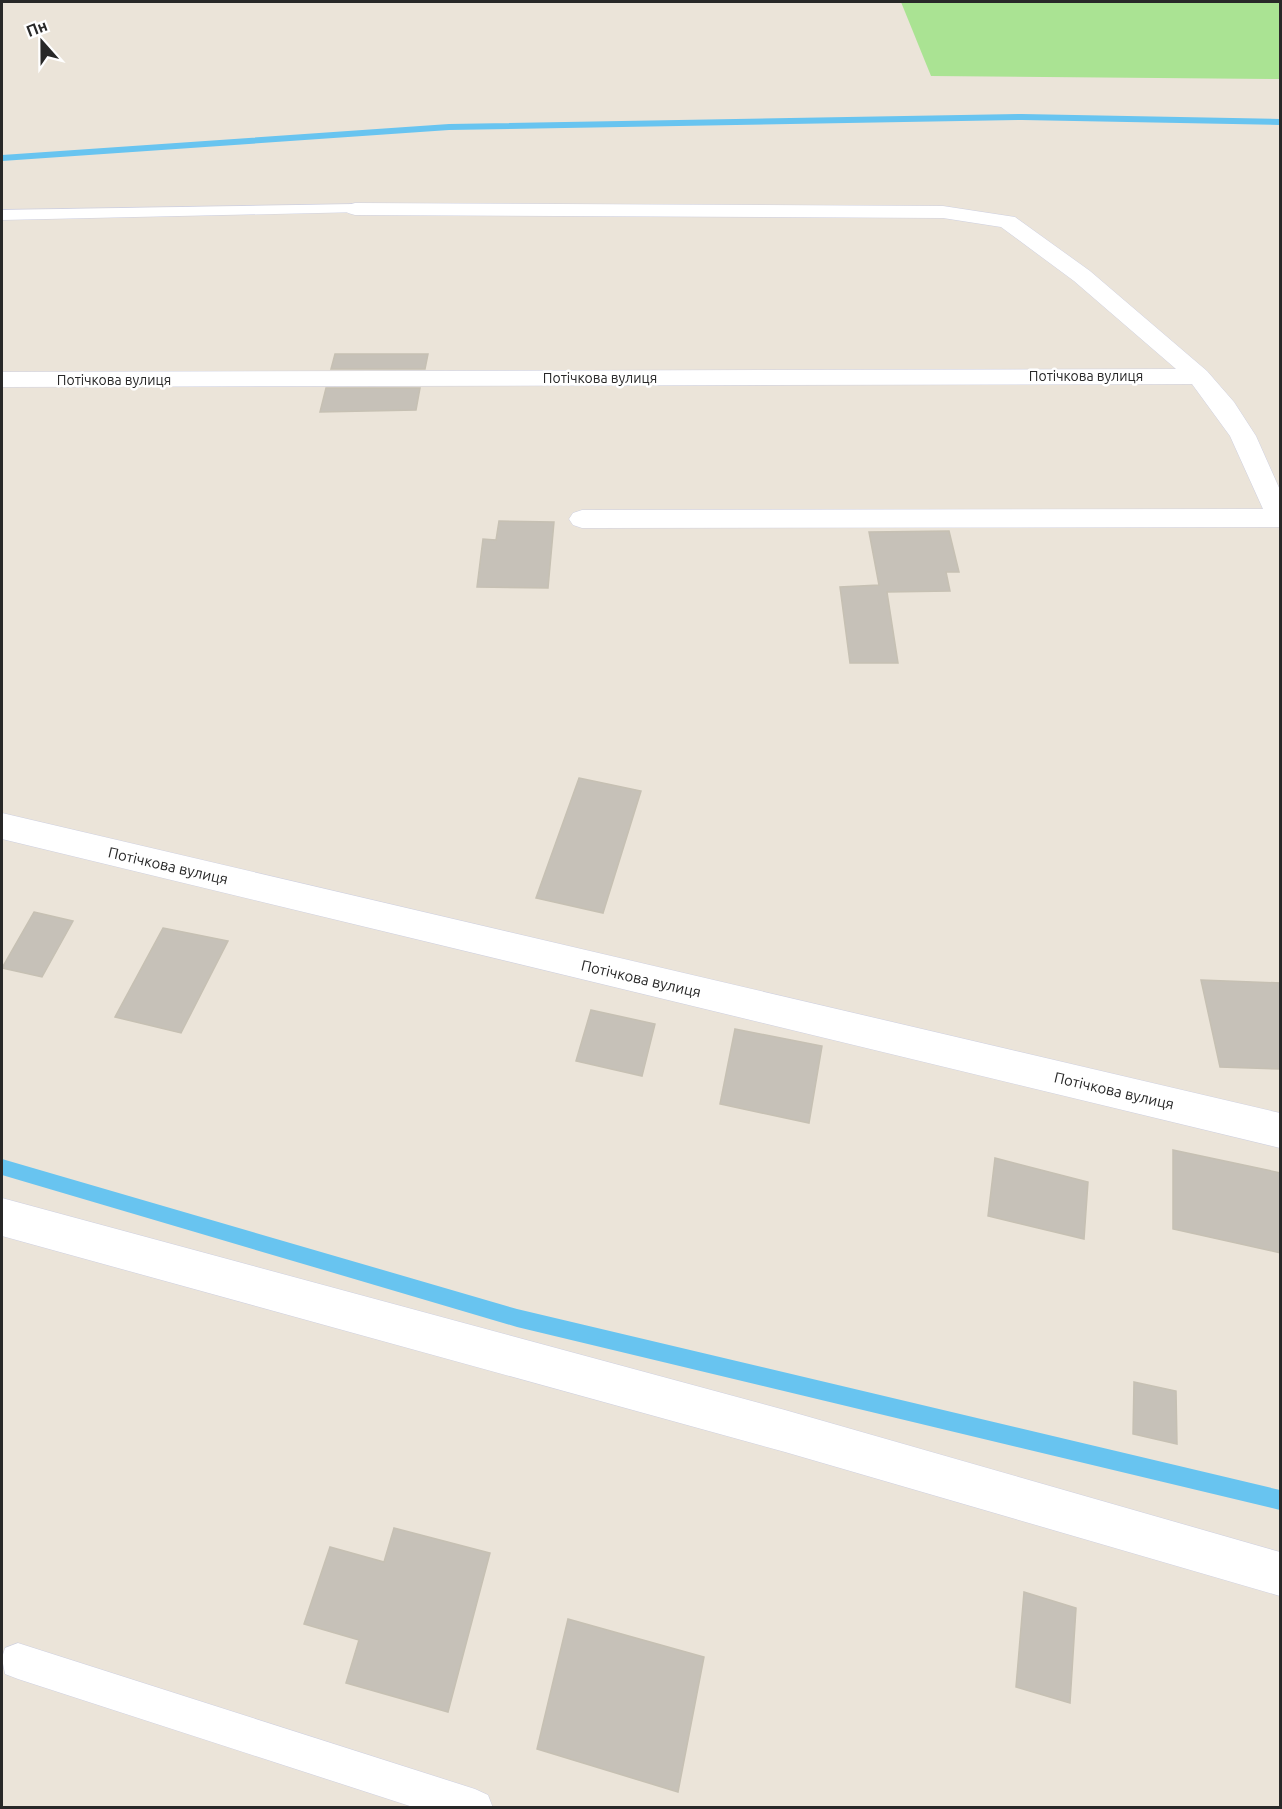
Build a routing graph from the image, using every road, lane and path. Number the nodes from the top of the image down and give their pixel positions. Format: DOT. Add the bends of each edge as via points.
graph roads {
  1 [pos="355,209"];
  2 [pos="2,215"];
  3 [pos="1199,376"];
  4 [pos="2,380"];
  5 [pos="1281,518"];
  6 [pos="582,519"];
  7 [pos="2,826"];
  8 [pos="1281,1131"];
  9 [pos="2,1217"];
  10 [pos="1281,1574"];
  11 [pos="18,1661"];
  12 [pos="475,1808"];
  1 -- 2 [label="lane"];
  1 -- 3 [label="street" via="943,212 1007,222 1082,276"];
  3 -- 4 [label="street, Потічкова вулиця"];
  3 -- 5 [label="street" via="1243,436"];
  5 -- 6 [label="street"];
  7 -- 8 [label="street, Потічкова вулиця"];
  9 -- 10 [label="street" via="785,1431"];
  11 -- 12 [label="lane"];
}
